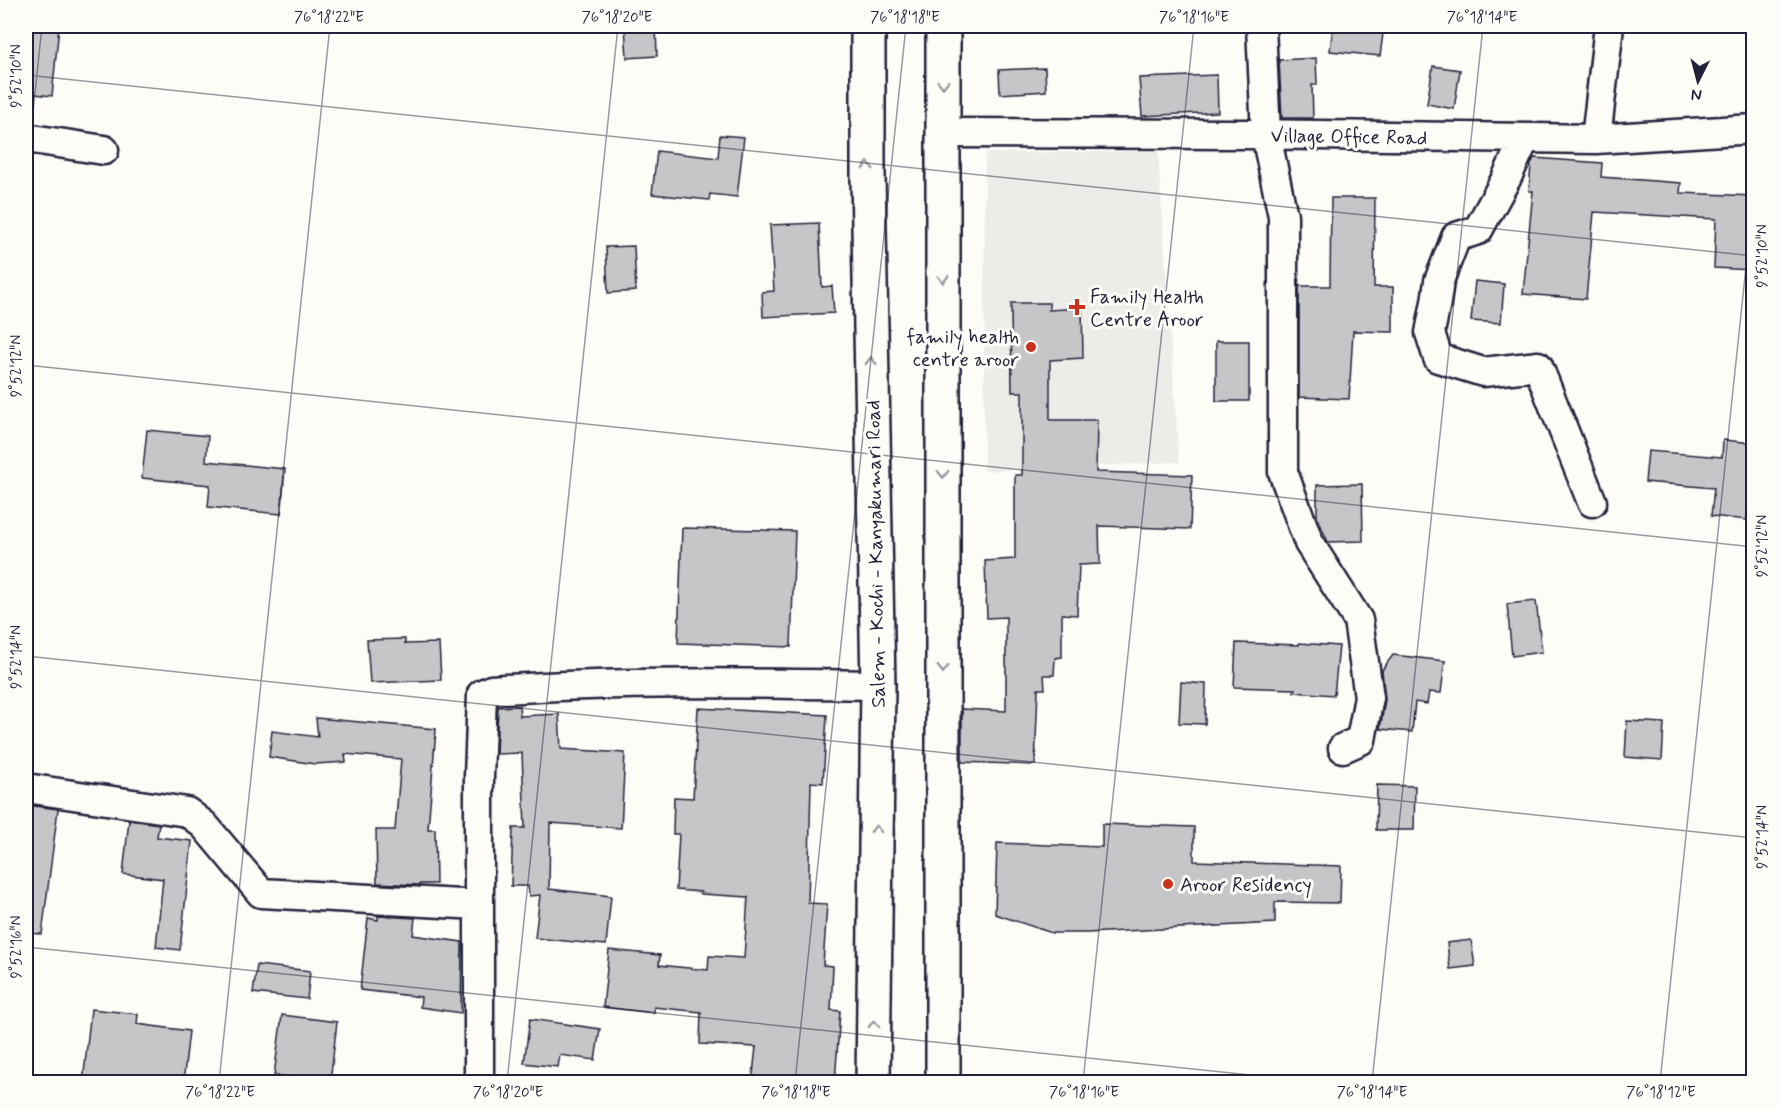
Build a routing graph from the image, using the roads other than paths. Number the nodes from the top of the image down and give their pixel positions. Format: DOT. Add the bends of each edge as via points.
graph roads {
  1 [pos="868,26"];
  2 [pos="943,26"];
  3 [pos="1261,26"];
  4 [pos="1609,26"];
  5 [pos="1754,129"];
  6 [pos="943,133"];
  7 [pos="1266,135"];
  8 [pos="26,138"];
  9 [pos="1525,138"];
  10 [pos="1596,139"];
  11 [pos="104,150"];
  12 [pos="1592,502"];
  13 [pos="878,685"];
  14 [pos="1343,748"];
  15 [pos="26,788"];
  16 [pos="479,905"];
  17 [pos="479,1083"];
  18 [pos="873,1083"];
  19 [pos="943,1083"];
  13 -- 1 [label="highway, Salem - Kochi - Kanyakumari Road, one-way"];
  2 -- 6 [label="highway, one-way"];
  3 -- 7 [label="street"];
  4 -- 10 [label="street"];
  5 -- 10 [label="street, Village Office Road"];
  6 -- 7 [label="street, Village Office Road"];
  6 -- 19 [label="highway, one-way"];
  7 -- 9 [label="street, Village Office Road"];
  7 -- 14 [label="street" via="1283,216 1283,472 1309,543 1359,620 1369,697 1361,740"];
  8 -- 11 [label="street"];
  9 -- 10 [label="street, Village Office Road"];
  9 -- 12 [label="street" via="1478,230 1456,237 1439,281 1430,333 1438,358 1483,372 1538,366"];
  13 -- 16 [label="street" via="556,685 482,694"];
  18 -- 13 [label="highway, Salem - Kochi - Kanyakumari Road, one-way"];
  15 -- 16 [label="street" via="187,812 204,825 261,893"];
  16 -- 17 [label="street"];
}
